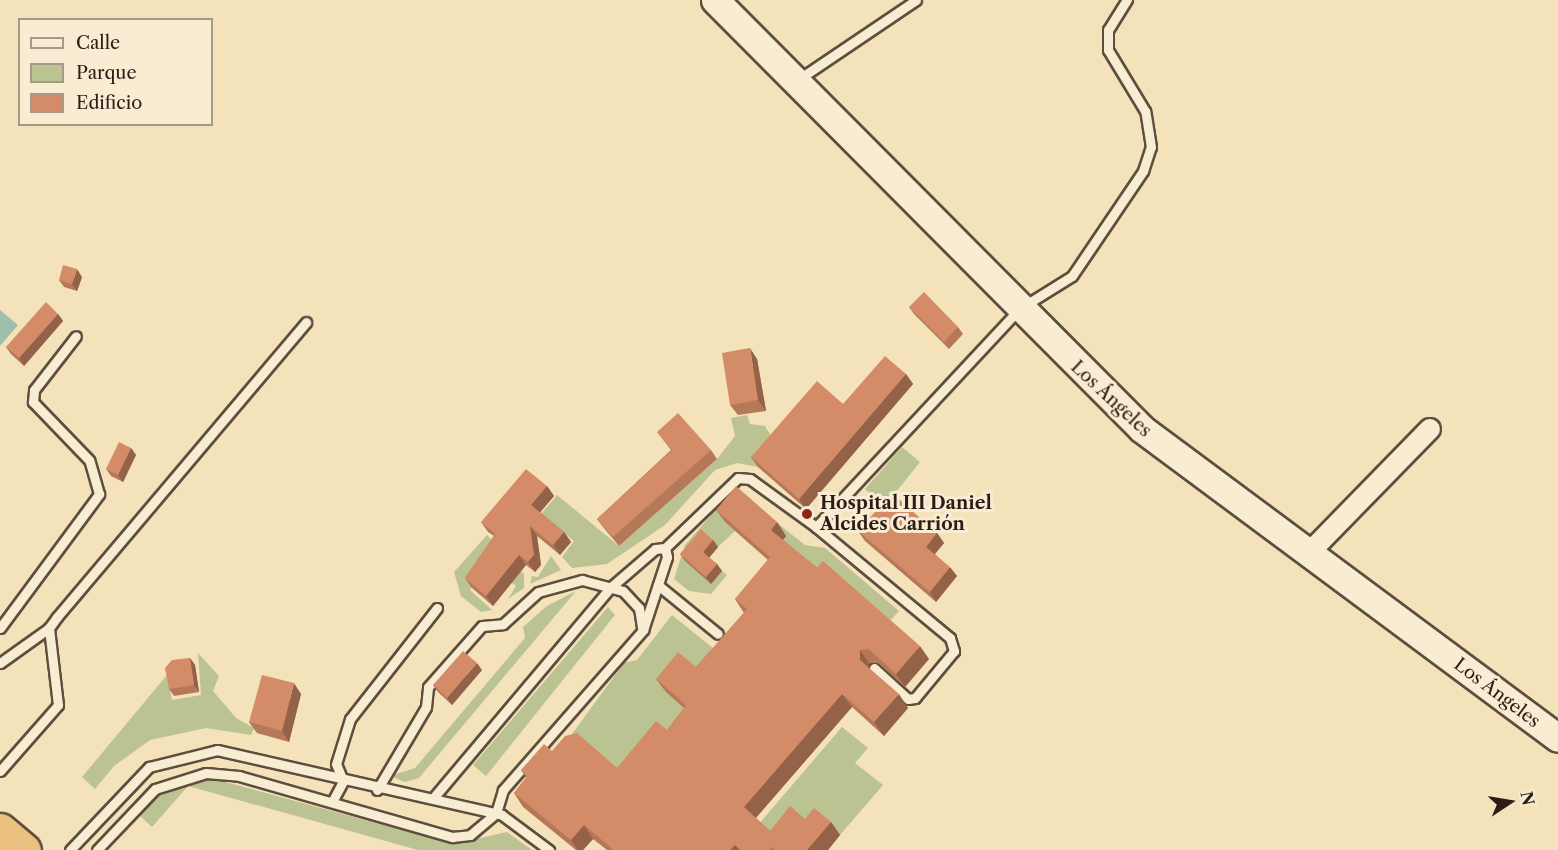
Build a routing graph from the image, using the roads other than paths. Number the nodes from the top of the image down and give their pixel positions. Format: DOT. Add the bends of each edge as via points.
graph roads {
  1 [pos="715,0"];
  2 [pos="916,0"];
  3 [pos="1127,0"];
  4 [pos="797,81"];
  5 [pos="1019,309"];
  6 [pos="306,322"];
  7 [pos="75,336"];
  8 [pos="1430,429"];
  9 [pos="816,527"];
  10 [pos="665,548"];
  11 [pos="1307,555"];
  12 [pos="658,585"];
  13 [pos="611,587"];
  14 [pos="436,608"];
  15 [pos="0,628"];
  16 [pos="49,628"];
  17 [pos="642,630"];
  18 [pos="718,634"];
  19 [pos="0,663"];
  20 [pos="874,668"];
  21 [pos="1558,738"];
  22 [pos="0,771"];
  23 [pos="343,781"];
  24 [pos="377,790"];
  25 [pos="434,797"];
  26 [pos="332,802"];
  27 [pos="496,813"];
  28 [pos="0,830"];
  29 [pos="24,850"];
  30 [pos="70,850"];
  31 [pos="97,850"];
  32 [pos="549,850"];
  1 -- 4 [label="main road, Los Ángeles"];
  2 -- 4 [label="lane"];
  3 -- 5 [label="lane" via="1108,30 1108,50 1145,111 1151,147 1143,171 1072,276"];
  4 -- 5 [label="main road, Los Ángeles"];
  5 -- 9 [label="lane"];
  5 -- 11 [label="main road, Los Ángeles" via="1142,429"];
  6 -- 16 [label="lane"];
  7 -- 15 [label="lane" via="34,390 33,402 89,460 99,494"];
  8 -- 11 [label="street"];
  9 -- 10 [label="lane" via="750,479 738,478"];
  9 -- 20 [label="lane" via="950,638 954,651 915,698 908,699"];
  10 -- 12 [label="lane"];
  10 -- 13 [label="lane" via="655,549"];
  11 -- 21 [label="main road, Los Ángeles"];
  12 -- 17 [label="lane"];
  12 -- 18 [label="lane"];
  13 -- 17 [label="lane" via="639,608"];
  13 -- 24 [label="lane" via="582,580 562,583 538,592 503,624 482,626 428,687 426,707"];
  13 -- 25 [label="lane"];
  14 -- 23 [label="lane" via="350,719 336,764"];
  16 -- 19 [label="lane"];
  16 -- 22 [label="lane" via="58,705"];
  17 -- 27 [label="lane" via="502,790"];
  23 -- 24 [label="lane"];
  23 -- 26 [label="lane"];
  23 -- 30 [label="lane" via="238,751 173,757 136,777"];
  24 -- 25 [label="lane"];
  25 -- 27 [label="lane"];
  26 -- 27 [label="lane" via="461,838"];
  26 -- 31 [label="lane" via="223,772 186,776 145,796"];
  27 -- 32 [label="lane"];
  28 -- 29 [label="highway"];
}
